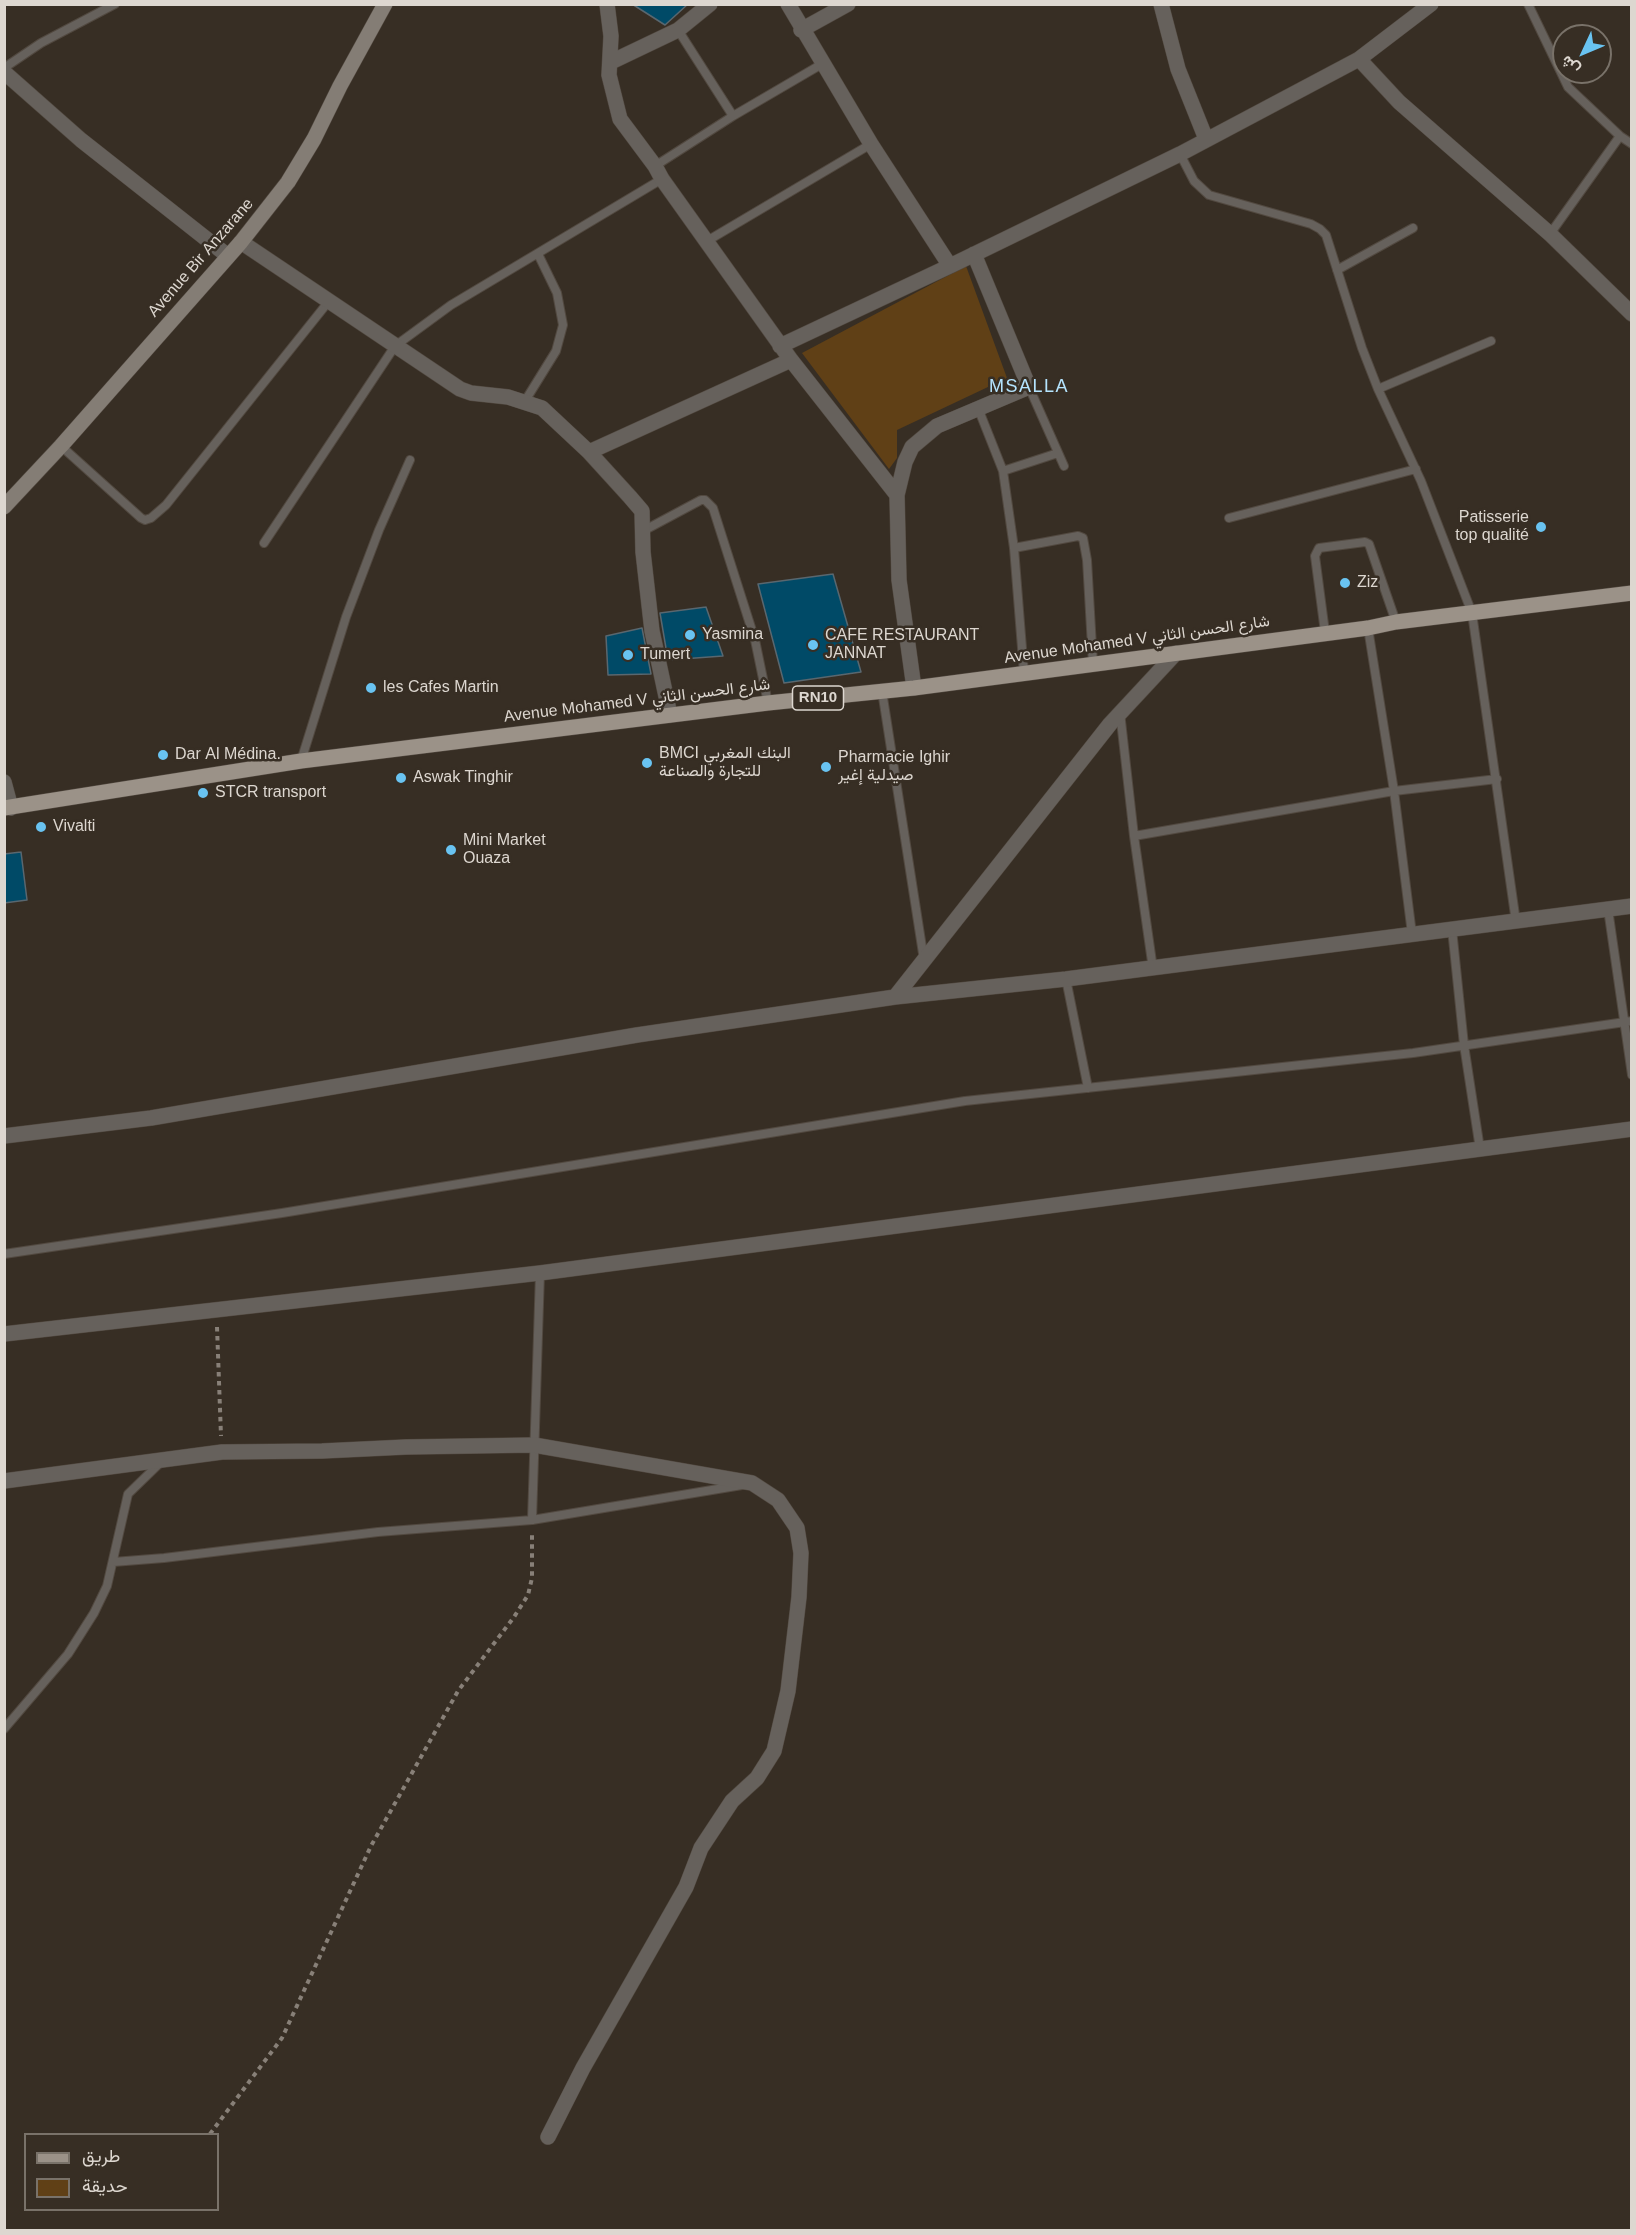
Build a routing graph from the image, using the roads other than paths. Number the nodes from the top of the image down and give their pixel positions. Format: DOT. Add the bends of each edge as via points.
graph roads {
  1 [pos="115,4"];
  2 [pos="607,4"];
  3 [pos="710,4"];
  4 [pos="788,4"];
  5 [pos="848,4"];
  6 [pos="1161,4"];
  7 [pos="1431,4"];
  8 [pos="1528,4"];
  9 [pos="385,5"];
  10 [pos="678,30"];
  11 [pos="801,30"];
  12 [pos="1359,59"];
  13 [pos="611,62"];
  14 [pos="822,64"];
  15 [pos="4,70"];
  16 [pos="733,116"];
  17 [pos="1620,136"];
  18 [pos="1206,139"];
  19 [pos="871,144"];
  20 [pos="1632,144"];
  21 [pos="1180,154"];
  22 [pos="658,172"];
  23 [pos="1413,228"];
  24 [pos="1551,234"];
  25 [pos="707,241"];
  26 [pos="241,242"];
  27 [pos="538,254"];
  28 [pos="974,254"];
  29 [pos="228,256"];
  30 [pos="950,266"];
  31 [pos="1337,270"];
  32 [pos="329,301"];
  33 [pos="1632,314"];
  34 [pos="1491,341"];
  35 [pos="395,346"];
  36 [pos="780,346"];
  37 [pos="791,360"];
  38 [pos="1029,387"];
  39 [pos="1378,389"];
  40 [pos="525,401"];
  41 [pos="978,408"];
  42 [pos="61,446"];
  43 [pos="589,452"];
  44 [pos="1058,453"];
  45 [pos="410,460"];
  46 [pos="1064,466"];
  47 [pos="1416,469"];
  48 [pos="1003,471"];
  49 [pos="897,495"];
  50 [pos="4,507"];
  51 [pos="1229,518"];
  52 [pos="643,531"];
  53 [pos="264,543"];
  54 [pos="1014,548"];
  55 [pos="1632,593"];
  56 [pos="1472,613"];
  57 [pos="1396,622"];
  58 [pos="1368,628"];
  59 [pos="1325,632"];
  60 [pos="1176,652"];
  61 [pos="1093,664"];
  62 [pos="1024,674"];
  63 [pos="914,688"];
  64 [pos="882,691"];
  65 [pos="768,703"];
  66 [pos="1120,712"];
  67 [pos="670,715"];
  68 [pos="301,761"];
  69 [pos="1497,779"];
  70 [pos="4,782"];
  71 [pos="1394,791"];
  72 [pos="8,808"];
  73 [pos="1134,836"];
  74 [pos="1632,906"];
  75 [pos="1608,909"];
  76 [pos="1516,922"];
  77 [pos="1452,929"];
  78 [pos="1412,934"];
  79 [pos="924,960"];
  80 [pos="1153,969"];
  81 [pos="1066,979"];
  82 [pos="895,997"];
  83 [pos="1627,1021"];
  84 [pos="1464,1045"];
  85 [pos="1632,1075"];
  86 [pos="1088,1088"];
  87 [pos="1632,1129"];
  88 [pos="4,1136"];
  89 [pos="1480,1149"];
  90 [pos="4,1254"];
  91 [pos="540,1273"];
  92 [pos="4,1334"];
  93 [pos="534,1445"];
  94 [pos="163,1461"];
  95 [pos="4,1481"];
  96 [pos="752,1483"];
  97 [pos="532,1520"];
  98 [pos="113,1562"];
  99 [pos="4,1729"];
  100 [pos="548,2137"];
  1 -- 15 [label="lane" via="41,43"];
  2 -- 13 [label="street"];
  3 -- 10 [label="street"];
  4 -- 11 [label="street"];
  5 -- 11 [label="street"];
  6 -- 18 [label="street" via="1178,69"];
  7 -- 12 [label="street"];
  8 -- 17 [label="lane" via="1568,87"];
  9 -- 26 [label="street, Avenue Bir Anzarane" via="288,182"];
  10 -- 13 [label="street"];
  10 -- 16 [label="lane"];
  11 -- 14 [label="street"];
  12 -- 18 [label="street"];
  12 -- 24 [label="street" via="1399,102"];
  13 -- 22 [label="street" via="609,75 620,118"];
  14 -- 16 [label="lane"];
  14 -- 19 [label="street"];
  15 -- 29 [label="street" via="81,140"];
  16 -- 22 [label="lane"];
  17 -- 20 [label="lane"];
  17 -- 24 [label="lane"];
  18 -- 21 [label="street"];
  19 -- 25 [label="lane"];
  19 -- 30 [label="street"];
  21 -- 28 [label="street"];
  21 -- 31 [label="lane" via="1194,181 1209,195 1320,229 1326,235"];
  22 -- 25 [label="street"];
  22 -- 27 [label="lane"];
  23 -- 31 [label="lane"];
  24 -- 33 [label="street"];
  25 -- 36 [label="street"];
  26 -- 29 [label="street, Avenue Bir Anzarane"];
  26 -- 32 [label="street"];
  27 -- 35 [label="lane" via="451,305"];
  27 -- 40 [label="lane" via="557,293 563,326 556,351"];
  28 -- 30 [label="street"];
  28 -- 38 [label="street"];
  29 -- 42 [label="street, Avenue Bir Anzarane"];
  30 -- 36 [label="street"];
  31 -- 39 [label="lane"];
  32 -- 35 [label="street"];
  32 -- 42 [label="lane" via="151,519 141,518"];
  34 -- 39 [label="lane"];
  35 -- 40 [label="street" via="460,389"];
  35 -- 53 [label="lane"];
  36 -- 37 [label="street"];
  37 -- 43 [label="street"];
  37 -- 49 [label="street"];
  38 -- 41 [label="street"];
  38 -- 44 [label="lane"];
  39 -- 47 [label="lane"];
  40 -- 43 [label="street" via="542,408"];
  41 -- 48 [label="lane"];
  41 -- 49 [label="street" via="937,426 912,447"];
  42 -- 50 [label="street, Avenue Bir Anzarane"];
  43 -- 52 [label="street" via="642,511"];
  44 -- 46 [label="lane"];
  44 -- 48 [label="lane"];
  45 -- 68 [label="lane" via="346,617"];
  47 -- 51 [label="lane"];
  47 -- 56 [label="lane"];
  48 -- 54 [label="lane"];
  49 -- 63 [label="street" via="899,580"];
  52 -- 65 [label="lane" via="701,500 712,508 755,640"];
  52 -- 67 [label="street" via="652,631"];
  54 -- 61 [label="lane" via="1083,538"];
  54 -- 62 [label="lane"];
  55 -- 56 [label="main road, Avenue Mohamed V شارع الحسن الثاني / RN10"];
  56 -- 57 [label="main road, Avenue Mohamed V شارع الحسن الثاني / RN10"];
  56 -- 69 [label="lane"];
  57 -- 58 [label="main road, Avenue Mohamed V شارع الحسن الثاني / RN10"];
  57 -- 59 [label="lane" via="1369,544 1319,548 1316,556"];
  58 -- 59 [label="main road, Avenue Mohamed V شارع الحسن الثاني / RN10"];
  58 -- 71 [label="lane"];
  59 -- 60 [label="main road, Avenue Mohamed V شارع الحسن الثاني / RN10"];
  60 -- 61 [label="main road, Avenue Mohamed V شارع الحسن الثاني / RN10"];
  60 -- 66 [label="street"];
  61 -- 62 [label="main road, Avenue Mohamed V شارع الحسن الثاني / RN10"];
  62 -- 63 [label="main road, Avenue Mohamed V شارع الحسن الثاني / RN10"];
  63 -- 64 [label="main road, Avenue Mohamed V شارع الحسن الثاني / RN10"];
  64 -- 65 [label="main road, Avenue Mohamed V شارع الحسن الثاني / RN10"];
  64 -- 79 [label="lane"];
  65 -- 67 [label="main road, Avenue Mohamed V شارع الحسن الثاني / RN10"];
  66 -- 73 [label="lane"];
  66 -- 79 [label="street"];
  67 -- 68 [label="main road, Avenue Mohamed V شارع الحسن الثاني / RN10"];
  68 -- 72 [label="main road, Avenue Mohamed V شارع الحسن الثاني / RN10"];
  69 -- 71 [label="lane"];
  69 -- 76 [label="lane"];
  70 -- 72 [label="street"];
  71 -- 73 [label="lane"];
  71 -- 78 [label="lane"];
  73 -- 80 [label="lane"];
  74 -- 75 [label="street"];
  75 -- 76 [label="street"];
  75 -- 83 [label="lane"];
  76 -- 77 [label="street"];
  77 -- 78 [label="street"];
  77 -- 84 [label="lane"];
  78 -- 80 [label="street"];
  79 -- 82 [label="street"];
  80 -- 81 [label="street"];
  81 -- 82 [label="street"];
  81 -- 86 [label="lane"];
  82 -- 88 [label="street" via="637,1035 151,1118"];
  83 -- 84 [label="lane"];
  83 -- 85 [label="lane"];
  84 -- 86 [label="lane"];
  84 -- 89 [label="lane"];
  86 -- 90 [label="lane" via="964,1101 293,1212"];
  87 -- 89 [label="street"];
  89 -- 91 [label="street"];
  91 -- 92 [label="street"];
  91 -- 93 [label="lane"];
  93 -- 94 [label="street" via="222,1452"];
  93 -- 96 [label="street"];
  93 -- 97 [label="lane"];
  94 -- 95 [label="street"];
  94 -- 98 [label="lane" via="128,1494"];
  96 -- 97 [label="lane"];
  96 -- 100 [label="street" via="778,1500 797,1528 801,1553 788,1691 774,1751 757,1778 732,1801 701,1848 686,1887"];
  97 -- 98 [label="lane"];
  98 -- 99 [label="lane" via="107,1586 68,1654"];
}
